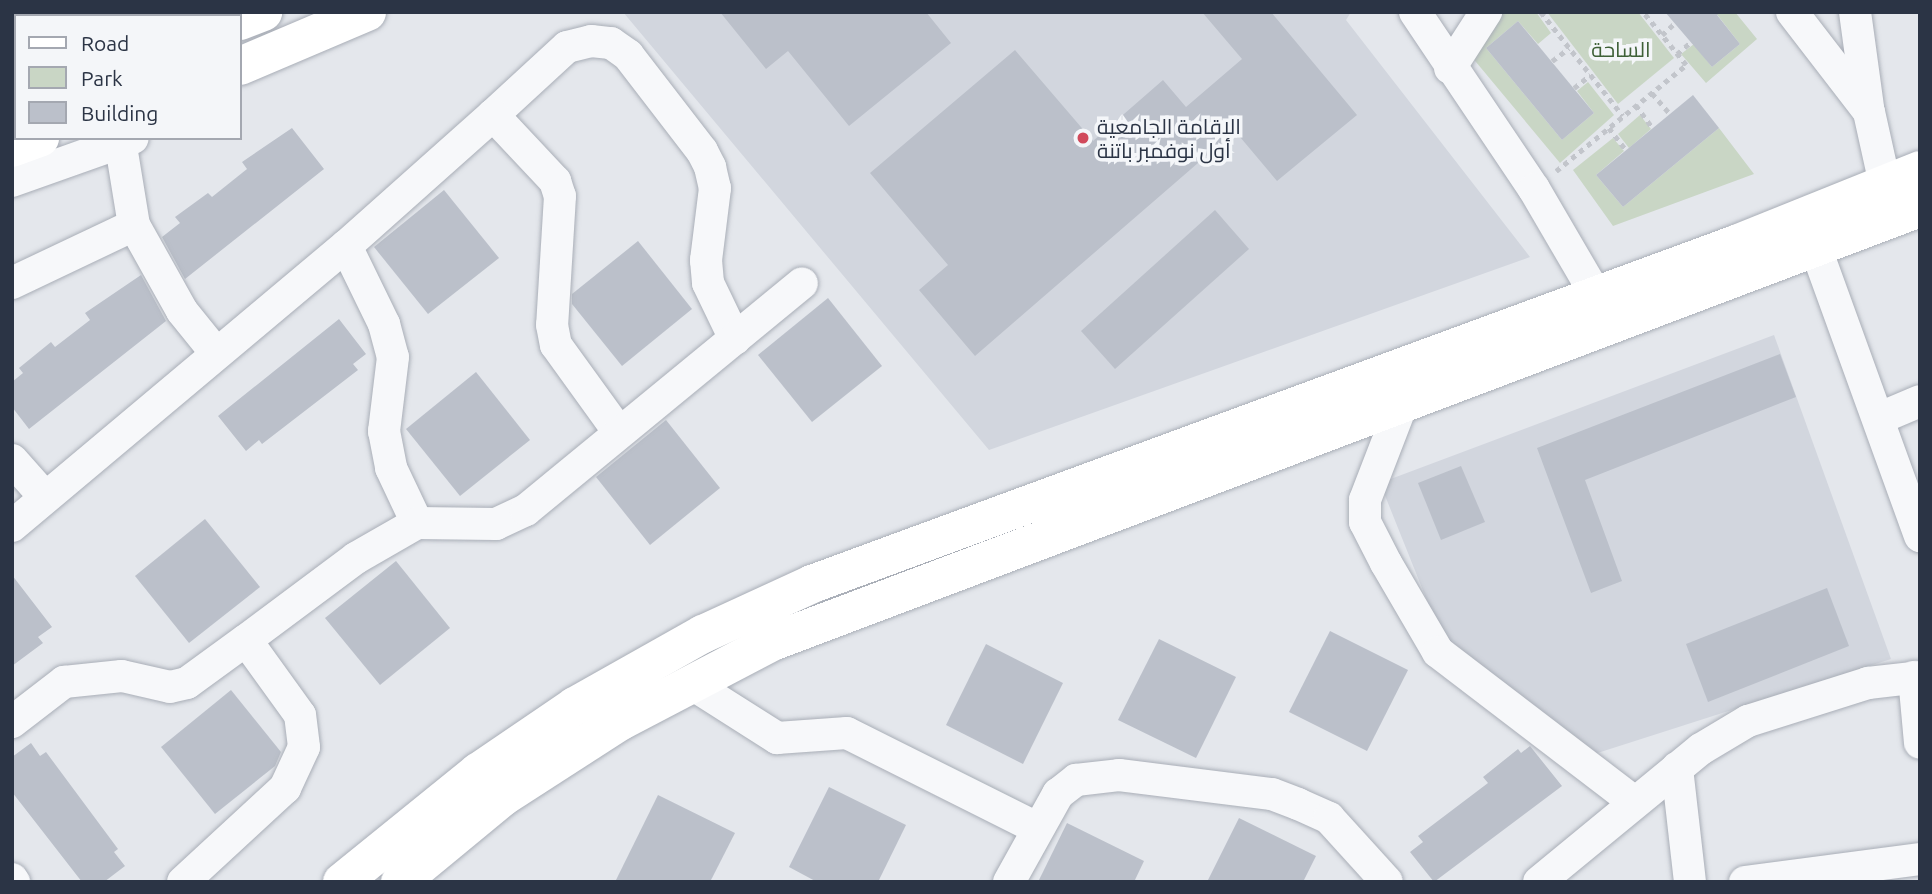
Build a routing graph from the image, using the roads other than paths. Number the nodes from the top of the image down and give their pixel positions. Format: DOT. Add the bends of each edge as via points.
graph roads {
  1 [pos="263,12"];
  2 [pos="367,12"];
  3 [pos="1415,12"];
  4 [pos="1486,12"];
  5 [pos="1792,12"];
  6 [pos="1855,12"];
  7 [pos="242,20"];
  8 [pos="242,65"];
  9 [pos="1450,68"];
  10 [pos="1869,112"];
  11 [pos="492,115"];
  12 [pos="34,140"];
  13 [pos="127,142"];
  14 [pos="12,148"];
  15 [pos="1920,170"];
  16 [pos="12,181"];
  17 [pos="1885,184"];
  18 [pos="1920,208"];
  19 [pos="134,225"];
  20 [pos="1811,233"];
  21 [pos="346,246"];
  22 [pos="12,282"];
  23 [pos="803,283"];
  24 [pos="1596,295"];
  25 [pos="735,339"];
  26 [pos="216,353"];
  27 [pos="1920,401"];
  28 [pos="1402,404"];
  29 [pos="1880,418"];
  30 [pos="618,430"];
  31 [pos="12,460"];
  32 [pos="45,497"];
  33 [pos="417,523"];
  34 [pos="12,526"];
  35 [pos="1920,536"];
  36 [pos="246,640"];
  37 [pos="1917,677"];
  38 [pos="692,684"];
  39 [pos="12,722"];
  40 [pos="1920,743"];
  41 [pos="1677,768"];
  42 [pos="1633,801"];
  43 [pos="1037,828"];
  44 [pos="1920,859"];
  45 [pos="183,882"];
  46 [pos="342,882"];
  47 [pos="400,882"];
  48 [pos="1009,882"];
  49 [pos="1387,882"];
  50 [pos="1539,882"];
  51 [pos="1690,882"];
  52 [pos="1745,882"];
  1 -- 7 [label="main road"];
  2 -- 8 [label="main road"];
  3 -- 9 [label="street"];
  4 -- 9 [label="street"];
  5 -- 10 [label="street"];
  6 -- 10 [label="street"];
  9 -- 24 [label="street" via="1534,189"];
  10 -- 17 [label="street"];
  11 -- 21 [label="street"];
  11 -- 25 [label="street" via="541,65 567,47 591,41 611,43 628,55 702,150 710,167 715,188 706,260 708,283"];
  11 -- 30 [label="street" via="555,181 560,196 552,325 556,345"];
  12 -- 14 [label="main road"];
  13 -- 16 [label="street"];
  13 -- 19 [label="street"];
  15 -- 17 [label="main road"];
  17 -- 20 [label="main road"];
  18 -- 20 [label="main road"];
  19 -- 22 [label="street"];
  19 -- 26 [label="street" via="183,311"];
  20 -- 24 [label="main road"];
  20 -- 28 [label="main road"];
  20 -- 29 [label="street"];
  21 -- 26 [label="street"];
  21 -- 33 [label="street" via="393,357 384,431 391,468"];
  23 -- 25 [label="street"];
  24 -- 46 [label="main road" via="812,584 704,634 575,706 478,772"];
  25 -- 30 [label="street"];
  26 -- 32 [label="street"];
  27 -- 29 [label="street"];
  28 -- 38 [label="main road" via="772,642"];
  28 -- 42 [label="street" via="1365,500 1365,522 1385,563 1438,652"];
  29 -- 35 [label="street"];
  30 -- 33 [label="street" via="526,510 496,524"];
  31 -- 32 [label="street"];
  32 -- 34 [label="street"];
  33 -- 36 [label="street" via="356,558"];
  36 -- 39 [label="street" via="179,685 122,676 64,682"];
  36 -- 45 [label="street" via="300,715 304,747 285,788"];
  37 -- 40 [label="street"];
  37 -- 41 [label="street" via="1868,683 1748,721"];
  38 -- 43 [label="street" via="777,738 847,733"];
  38 -- 47 [label="main road" via="621,722 503,797"];
  41 -- 42 [label="street"];
  41 -- 51 [label="street"];
  42 -- 50 [label="street"];
  43 -- 48 [label="street"];
  43 -- 49 [label="street" via="1058,794 1076,780 1098,776 1272,794 1329,818"];
  44 -- 52 [label="street"];
}
